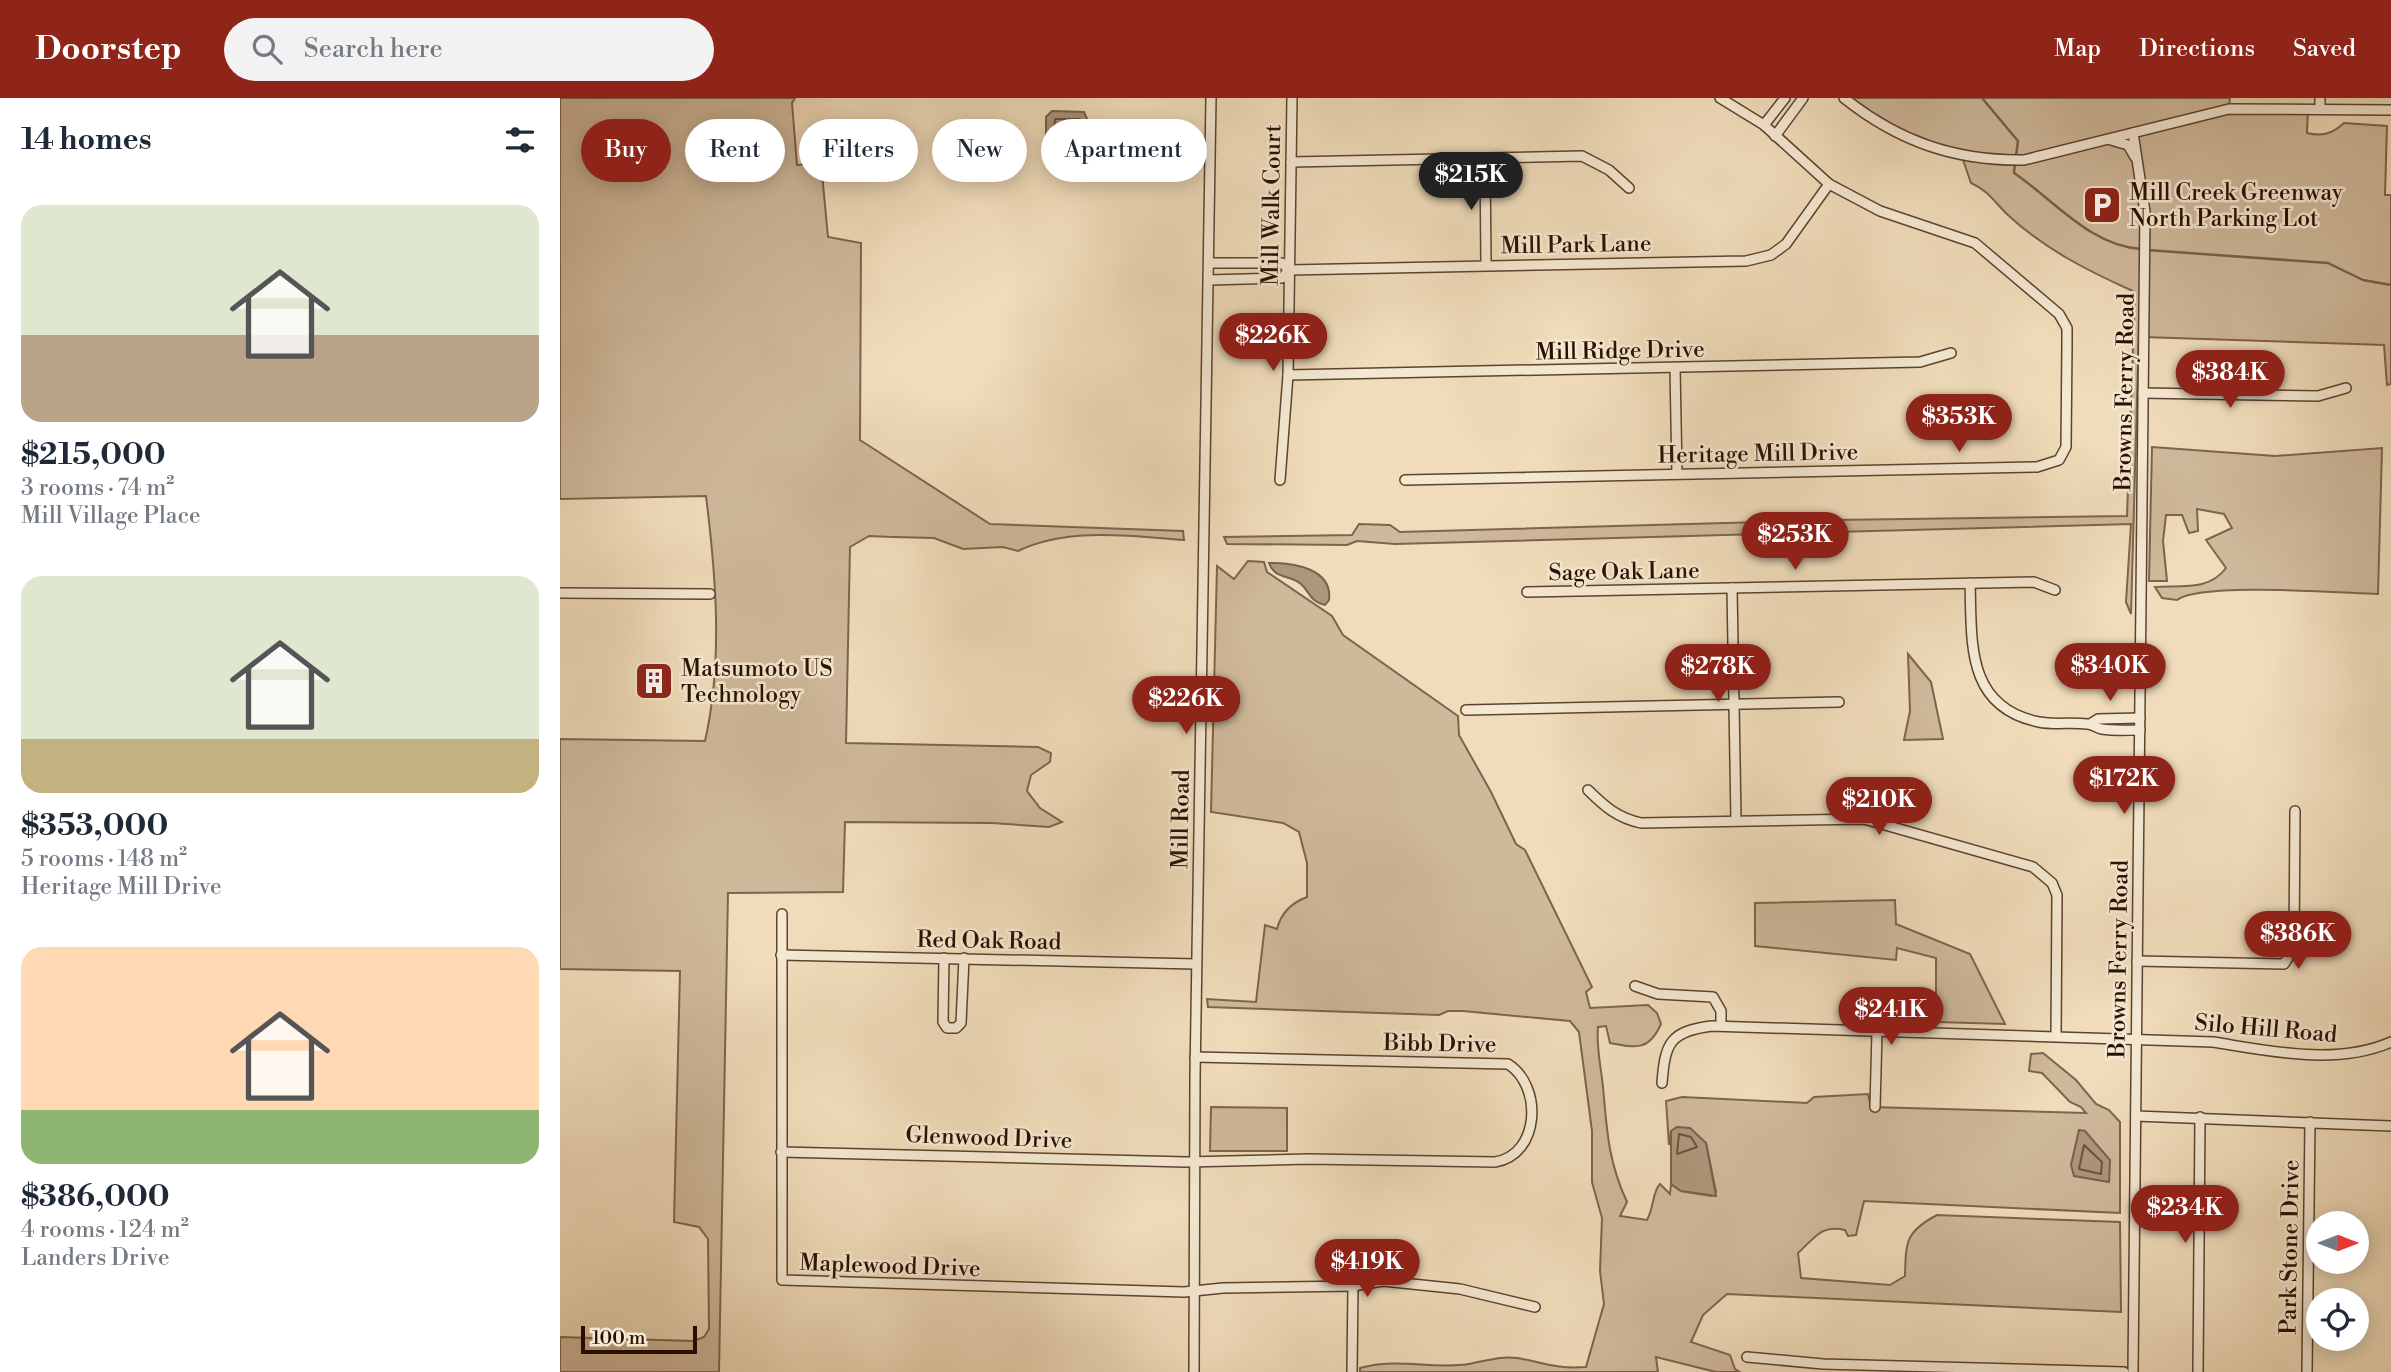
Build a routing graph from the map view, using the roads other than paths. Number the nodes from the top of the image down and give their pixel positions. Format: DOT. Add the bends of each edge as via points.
graph roads {
  1 [pos="1211,98"];
  2 [pos="1292,98"];
  3 [pos="1720,98"];
  4 [pos="1785,98"];
  5 [pos="1802,98"];
  6 [pos="1844,98"];
  7 [pos="2320,103"];
  8 [pos="2391,110"];
  9 [pos="1764,125"];
  10 [pos="2164,125"];
  11 [pos="2133,133"];
  12 [pos="1775,136"];
  13 [pos="2108,139"];
  14 [pos="1485,159"];
  15 [pos="1291,162"];
  16 [pos="2139,168"];
  17 [pos="1829,184"];
  18 [pos="1629,188"];
  19 [pos="1209,263"];
  20 [pos="1486,264"];
  21 [pos="1289,270"];
  22 [pos="1209,279"];
  23 [pos="1951,353"];
  24 [pos="1675,368"];
  25 [pos="1288,375"];
  26 [pos="2346,387"];
  27 [pos="2143,393"];
  28 [pos="1677,474"];
  29 [pos="1280,480"];
  30 [pos="1405,480"];
  31 [pos="1970,583"];
  32 [pos="1732,588"];
  33 [pos="2055,590"];
  34 [pos="1527,592"];
  35 [pos="560,593"];
  36 [pos="710,594"];
  37 [pos="1839,702"];
  38 [pos="1733,705"];
  39 [pos="1466,710"];
  40 [pos="2140,718"];
  41 [pos="2091,724"];
  42 [pos="2140,730"];
  43 [pos="1588,790"];
  44 [pos="2295,811"];
  45 [pos="1736,820"];
  46 [pos="782,914"];
  47 [pos="781,955"];
  48 [pos="944,957"];
  49 [pos="964,958"];
  50 [pos="2137,961"];
  51 [pos="1196,964"];
  52 [pos="1635,986"];
  53 [pos="1721,1026"];
  54 [pos="1877,1032"];
  55 [pos="2056,1036"];
  56 [pos="2137,1040"];
  57 [pos="2391,1042"];
  58 [pos="1195,1057"];
  59 [pos="1662,1083"];
  60 [pos="1875,1107"];
  61 [pos="2136,1116"];
  62 [pos="2200,1117"];
  63 [pos="2310,1122"];
  64 [pos="2391,1125"];
  65 [pos="782,1152"];
  66 [pos="1195,1162"];
  67 [pos="1353,1286"];
  68 [pos="1194,1291"];
  69 [pos="1535,1307"];
  70 [pos="1747,1357"];
  71 [pos="1817,1368"];
  72 [pos="1194,1372"];
  73 [pos="1352,1372"];
  74 [pos="2124,1372"];
  75 [pos="2133,1372"];
  76 [pos="2198,1372"];
  77 [pos="2307,1372"];
  1 -- 19 [label="street, Mill Road"];
  2 -- 15 [label="street, Mill Walk Court"];
  3 -- 9 [label="street, Heritage Mill Drive"];
  4 -- 9 [label="street"];
  5 -- 12 [label="street"];
  6 -- 13 [label="street" via="1870,119 1929,148 1992,160 2024,160"];
  7 -- 8 [label="street"];
  7 -- 10 [label="street" via="2244,107"];
  9 -- 12 [label="street, Heritage Mill Drive"];
  10 -- 11 [label="street"];
  10 -- 16 [label="street, Browns Ferry Road" via="2150,132 2141,145"];
  11 -- 13 [label="street"];
  11 -- 16 [label="street, Browns Ferry Road"];
  12 -- 17 [label="street, Heritage Mill Drive"];
  13 -- 16 [label="street" via="2128,145"];
  14 -- 15 [label="street"];
  14 -- 18 [label="street" via="1582,156 1609,170"];
  14 -- 20 [label="street"];
  15 -- 21 [label="street, Mill Walk Court"];
  16 -- 27 [label="street, Browns Ferry Road" via="2145,212"];
  17 -- 20 [label="street, Mill Park Lane" via="1786,244 1771,255 1746,261"];
  17 -- 28 [label="street, Heritage Mill Drive" via="1880,211 1975,243 2059,314 2067,328 2066,447 2059,460 2037,467"];
  19 -- 21 [label="street, Mill Park Lane" via="1282,263"];
  19 -- 22 [label="street, Mill Road"];
  20 -- 21 [label="street, Mill Park Lane"];
  21 -- 22 [label="street, Mill Park Lane" via="1282,278"];
  21 -- 25 [label="street, Mill Walk Court"];
  22 -- 51 [label="street, Mill Road"];
  23 -- 24 [label="street, Mill Ridge Drive" via="1920,362"];
  24 -- 25 [label="street, Mill Ridge Drive"];
  24 -- 28 [label="street"];
  25 -- 29 [label="street, Mill Walk Court"];
  26 -- 27 [label="street" via="2318,396"];
  27 -- 40 [label="street, Browns Ferry Road"];
  28 -- 30 [label="street, Heritage Mill Drive"];
  31 -- 32 [label="street, Sage Oak Lane"];
  31 -- 33 [label="street, Sage Oak Lane" via="2034,582"];
  31 -- 41 [label="street" via="1973,659 1992,697 2023,718"];
  32 -- 34 [label="street, Sage Oak Lane"];
  32 -- 38 [label="street"];
  35 -- 36 [label="street"];
  37 -- 38 [label="street"];
  38 -- 39 [label="street"];
  38 -- 45 [label="street"];
  40 -- 41 [label="street" via="2098,719"];
  40 -- 42 [label="street, Browns Ferry Road"];
  41 -- 42 [label="street" via="2099,729"];
  42 -- 50 [label="street, Browns Ferry Road"];
  43 -- 45 [label="street" via="1606,808 1641,823"];
  44 -- 50 [label="street" via="2294,948 2284,964"];
  45 -- 55 [label="street" via="1880,821 2033,867 2052,883 2057,895"];
  46 -- 47 [label="street, Maplewood Drive"];
  47 -- 48 [label="street, Red Oak Road"];
  47 -- 65 [label="street, Maplewood Drive"];
  48 -- 49 [label="street, Red Oak Road"];
  48 -- 49 [label="street" via="943,1022 947,1028 961,1023"];
  49 -- 51 [label="street, Red Oak Road"];
  50 -- 56 [label="street, Browns Ferry Road"];
  51 -- 58 [label="street, Mill Road"];
  52 -- 53 [label="street" via="1658,994 1713,997 1721,1011"];
  53 -- 54 [label="street, Silo Hill Road"];
  53 -- 59 [label="street, Silo Hill Road" via="1682,1031 1673,1038 1664,1060"];
  54 -- 55 [label="street, Silo Hill Road"];
  54 -- 60 [label="street"];
  55 -- 56 [label="street, Silo Hill Road"];
  56 -- 57 [label="street, Silo Hill Road" via="2348,1054"];
  56 -- 61 [label="street, Browns Ferry Road"];
  58 -- 66 [label="street, Mill Road"];
  58 -- 66 [label="street, Bibb Drive" via="1508,1064 1518,1070 1530,1095 1530,1132 1509,1160"];
  61 -- 62 [label="street"];
  61 -- 75 [label="street, Browns Ferry Road"];
  62 -- 63 [label="street"];
  62 -- 76 [label="street"];
  63 -- 64 [label="street"];
  63 -- 77 [label="street, Park Stone Drive"];
  65 -- 66 [label="street, Glenwood Drive"];
  65 -- 68 [label="street, Maplewood Drive" via="782,1280"];
  66 -- 68 [label="street, Mill Road"];
  67 -- 68 [label="street"];
  67 -- 69 [label="street" via="1420,1282"];
  67 -- 73 [label="street"];
  68 -- 72 [label="street, Mill Road"];
  70 -- 71 [label="street"];
  71 -- 74 [label="street"];
}
